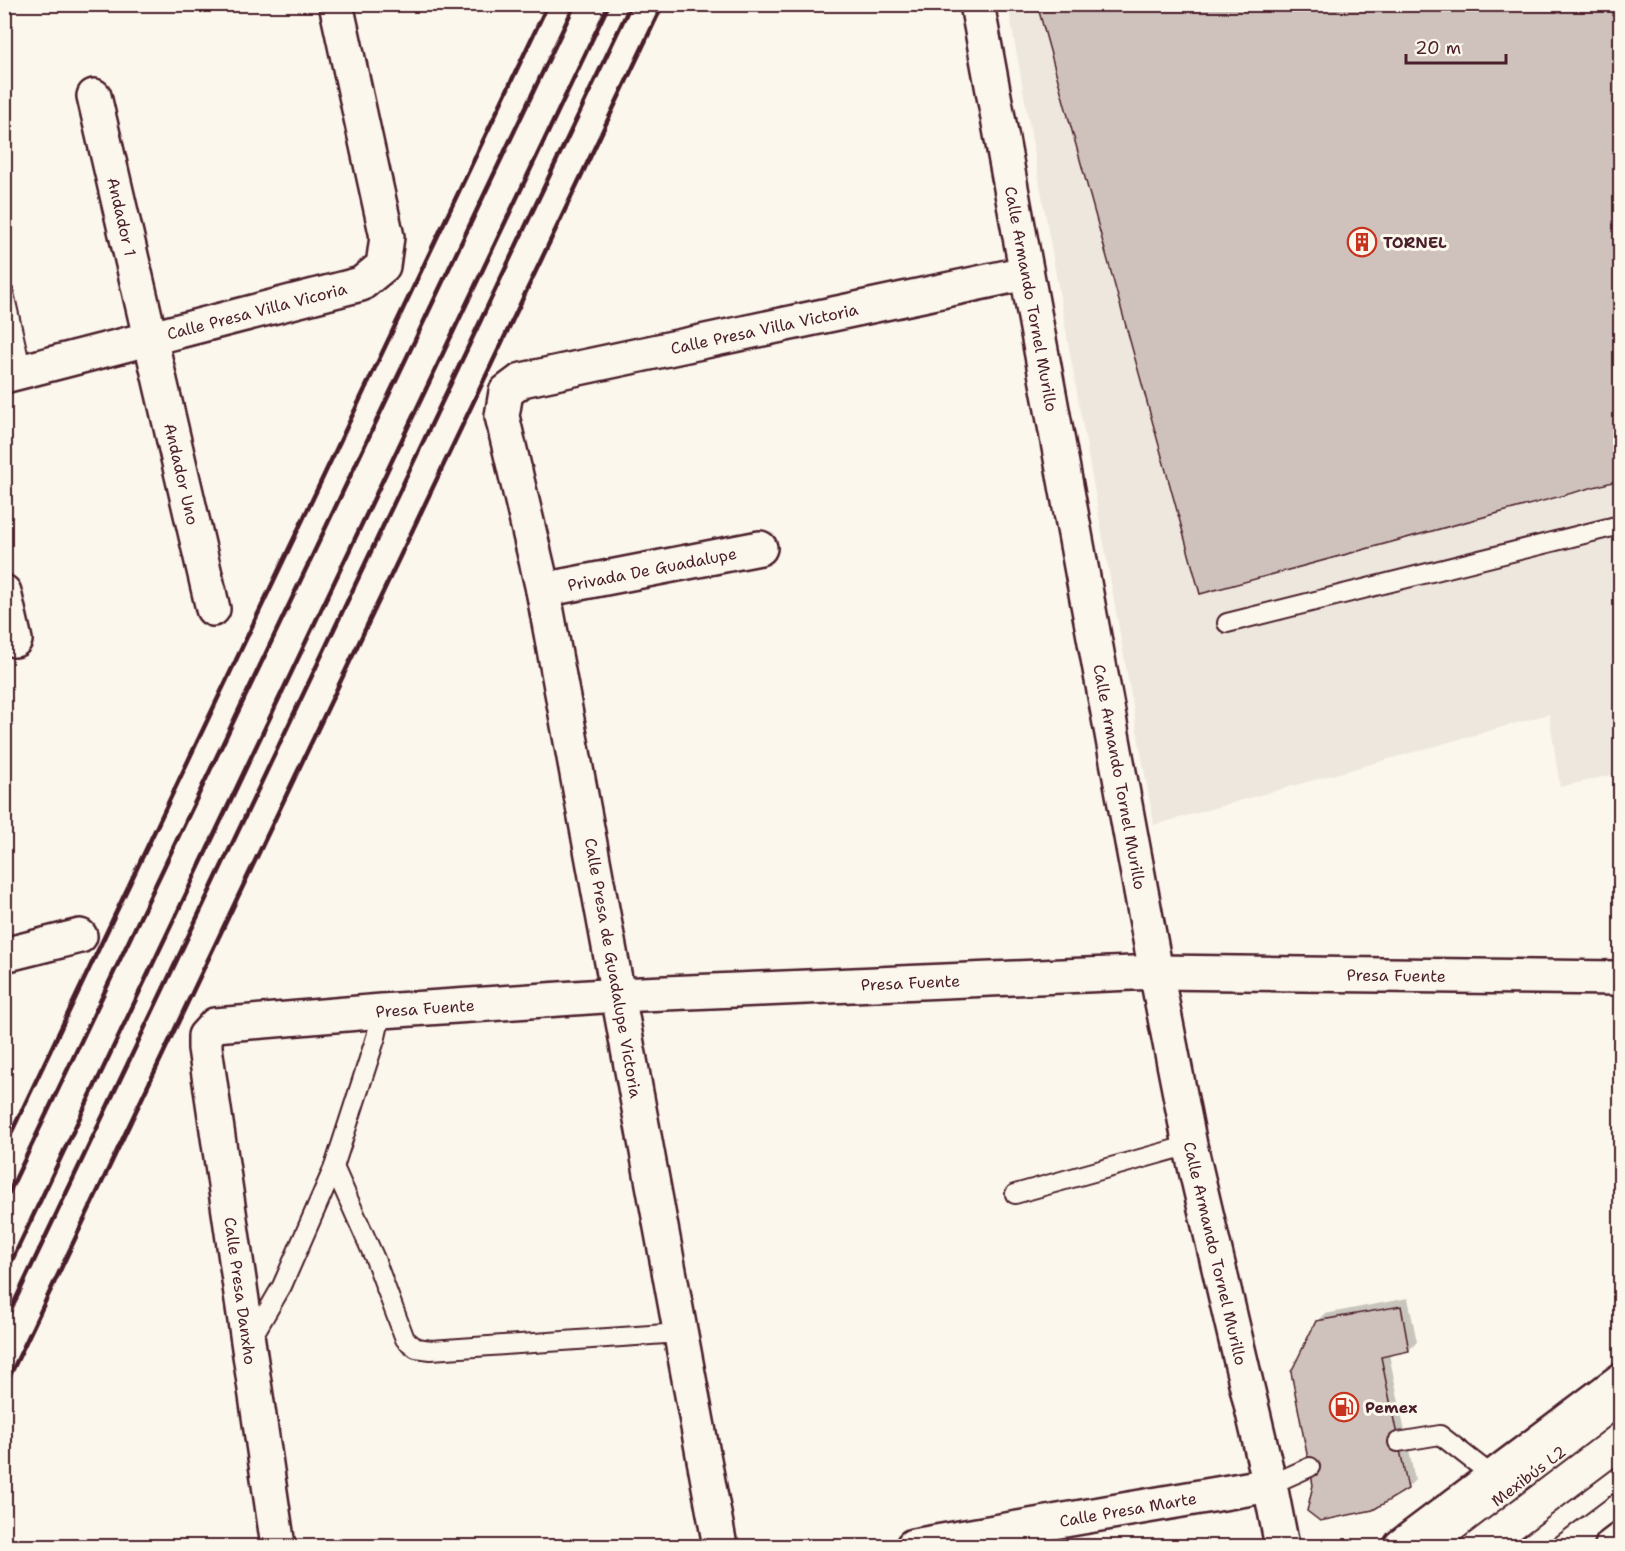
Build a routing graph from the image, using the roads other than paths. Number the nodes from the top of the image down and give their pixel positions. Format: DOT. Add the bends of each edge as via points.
graph roads {
  1 [pos="336,4"];
  2 [pos="976,4"];
  3 [pos="94,96"];
  4 [pos="1026,273"];
  5 [pos="4,293"];
  6 [pos="150,339"];
  7 [pos="13,374"];
  8 [pos="506,392"];
  9 [pos="1620,525"];
  10 [pos="760,548"];
  11 [pos="543,590"];
  12 [pos="4,592"];
  13 [pos="213,609"];
  14 [pos="1227,623"];
  15 [pos="15,640"];
  16 [pos="80,936"];
  17 [pos="4,955"];
  18 [pos="1156,972"];
  19 [pos="1620,978"];
  20 [pos="618,995"];
  21 [pos="382,1011"];
  22 [pos="205,1036"];
  23 [pos="1190,1145"];
  24 [pos="334,1167"];
  25 [pos="1016,1194"];
  26 [pos="680,1333"];
  27 [pos="248,1345"];
  28 [pos="1620,1381"];
  29 [pos="1620,1406"];
  30 [pos="1398,1442"];
  31 [pos="1310,1467"];
  32 [pos="1620,1476"];
  33 [pos="1494,1477"];
  34 [pos="1270,1485"];
  35 [pos="1620,1540"];
  36 [pos="278,1546"];
  37 [pos="720,1546"];
  38 [pos="914,1546"];
  39 [pos="1282,1546"];
  40 [pos="1401,1546"];
  41 [pos="1436,1546"];
  42 [pos="1527,1546"];
  43 [pos="1612,1546"];
  1 -- 6 [label="street, Calle Presa Villa Vicoria" via="387,237 383,266 361,284"];
  2 -- 4 [label="street, Calle Armando Tornel Murillo"];
  3 -- 6 [label="street, Andador 1"];
  4 -- 8 [label="street, Calle Presa Villa Victoria" via="522,380"];
  4 -- 18 [label="street, Calle Armando Tornel Murillo"];
  5 -- 7 [label="lane"];
  6 -- 7 [label="street, Calle Presa Villa Vicoria"];
  6 -- 13 [label="street, Andador Uno"];
  8 -- 11 [label="street, Calle Presa de Guadalupe Victoria" via="502,416"];
  9 -- 14 [label="lane"];
  10 -- 11 [label="street, Privada De Guadalupe"];
  11 -- 20 [label="street, Calle Presa de Guadalupe Victoria"];
  12 -- 15 [label="street"];
  16 -- 17 [label="street"];
  18 -- 19 [label="street, Presa Fuente"];
  18 -- 20 [label="street, Presa Fuente"];
  18 -- 23 [label="street, Calle Armando Tornel Murillo"];
  20 -- 21 [label="street, Presa Fuente"];
  20 -- 26 [label="street, Calle Presa de Guadalupe Victoria"];
  21 -- 22 [label="street, Presa Fuente" via="215,1025"];
  21 -- 24 [label="lane"];
  22 -- 27 [label="street, Calle Presa Danxho"];
  23 -- 25 [label="lane"];
  23 -- 34 [label="street, Calle Armando Tornel Murillo"];
  24 -- 26 [label="lane" via="405,1339 416,1348"];
  24 -- 27 [label="lane" via="282,1286"];
  26 -- 37 [label="street, Calle Presa de Guadalupe Victoria"];
  27 -- 36 [label="street, Calle Presa Danxho"];
  28 -- 33 [label="street"];
  29 -- 41 [label="lane, Mexibús L2"];
  30 -- 33 [label="lane" via="1440,1435"];
  31 -- 34 [label="lane"];
  32 -- 42 [label="lane"];
  33 -- 40 [label="street"];
  34 -- 38 [label="street, Calle Presa Marte"];
  34 -- 39 [label="street, Calle Armando Tornel Murillo"];
  35 -- 43 [label="street"];
}
